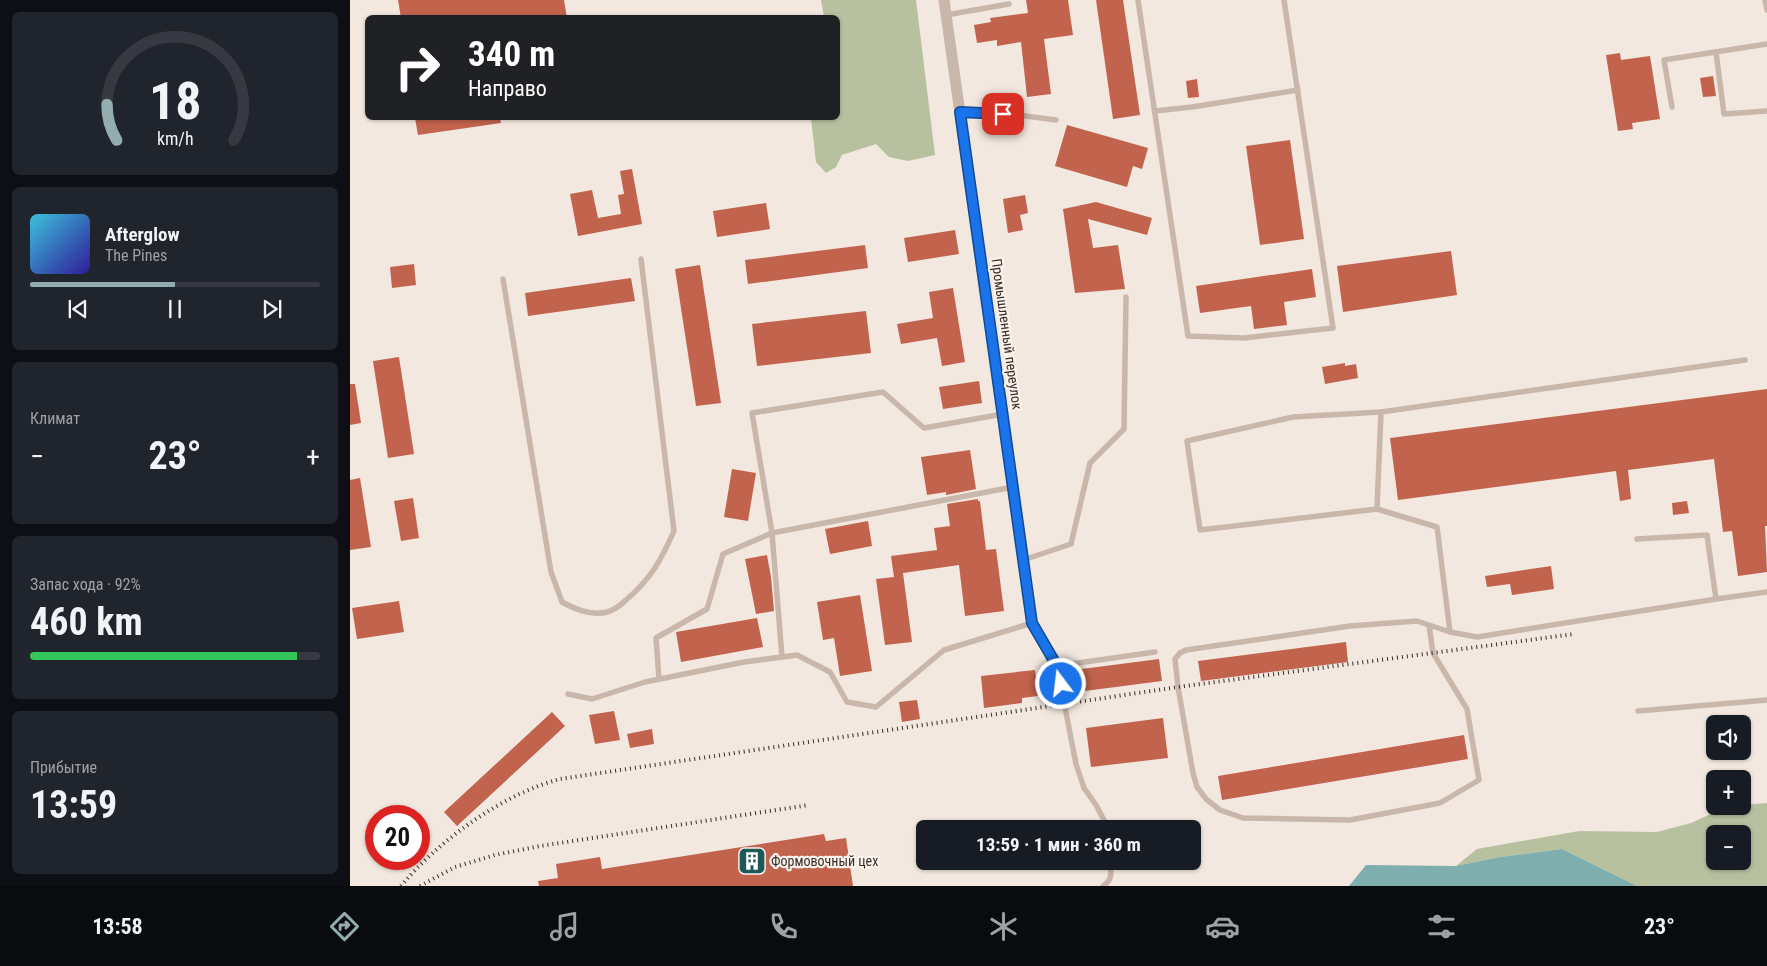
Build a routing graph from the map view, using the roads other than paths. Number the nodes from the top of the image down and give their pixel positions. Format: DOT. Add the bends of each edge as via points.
graph roads {
  1 [pos="944,0"];
  2 [pos="1138,0"];
  3 [pos="1284,0"];
  4 [pos="1766,0"];
  5 [pos="1009,4"];
  6 [pos="1767,10"];
  7 [pos="946,15"];
  8 [pos="1767,44"];
  9 [pos="1716,52"];
  10 [pos="1298,90"];
  11 [pos="1672,107"];
  12 [pos="1155,111"];
  13 [pos="1767,111"];
  14 [pos="960,112"];
  15 [pos="1056,120"];
  16 [pos="641,259"];
  17 [pos="503,279"];
  18 [pos="1126,297"];
  19 [pos="1745,360"];
  20 [pos="1381,412"];
  21 [pos="1003,414"];
  22 [pos="1013,487"];
  23 [pos="1377,510"];
  24 [pos="772,533"];
  25 [pos="1637,539"];
  26 [pos="1023,560"];
  27 [pos="1767,592"];
  28 [pos="1716,599"];
  29 [pos="1032,623"];
  30 [pos="1429,625"];
  31 [pos="1450,632"];
  32 [pos="1156,652"];
  33 [pos="782,657"];
  34 [pos="1057,666"];
  35 [pos="659,679"];
  36 [pos="568,694"];
  37 [pos="1767,700"];
  38 [pos="1638,711"];
  39 [pos="1103,820"];
  40 [pos="1111,870"];
  41 [pos="1103,886"];
  1 -- 7 [label="street, Промышленный переулок"];
  2 -- 12 [label="lane"];
  3 -- 10 [label="lane"];
  4 -- 6 [label="lane"];
  5 -- 7 [label="lane"];
  7 -- 14 [label="street, Промышленный переулок"];
  8 -- 9 [label="lane"];
  9 -- 11 [label="lane" via="1664,60"];
  9 -- 13 [label="lane" via="1724,114"];
  10 -- 12 [label="lane"];
  10 -- 12 [label="lane" via="1333,328 1244,338 1188,336"];
  14 -- 15 [label="lane"];
  14 -- 21 [label="street, Промышленный переулок"];
  16 -- 17 [label="lane" via="674,530 662,558 643,586 619,606 606,612 578,611 562,602 551,572"];
  18 -- 26 [label="lane" via="1124,428 1090,463 1071,544"];
  19 -- 20 [label="lane"];
  20 -- 23 [label="lane"];
  20 -- 23 [label="lane" via="1293,417 1187,441 1200,530"];
  21 -- 22 [label="street, Промышленный переулок"];
  21 -- 24 [label="lane" via="924,428 883,392 752,413"];
  22 -- 24 [label="lane"];
  22 -- 26 [label="street, Промышленный переулок"];
  23 -- 31 [label="lane" via="1437,527"];
  24 -- 33 [label="lane"];
  24 -- 35 [label="lane" via="723,554 707,609 656,638"];
  25 -- 28 [label="lane" via="1707,535"];
  26 -- 29 [label="street, Промышленный переулок"];
  27 -- 28 [label="lane"];
  28 -- 31 [label="lane" via="1478,637"];
  29 -- 33 [label="lane" via="944,650 876,707 847,702 830,672 797,655"];
  29 -- 34 [label="street, Промышленный переулок"];
  30 -- 30 [label="lane" via="1417,621 1350,626 1180,653 1175,659 1178,687 1197,787 1220,810 1243,818 1350,820 1440,803 1479,780 1467,709 1433,653"];
  30 -- 31 [label="lane"];
  32 -- 34 [label="lane"];
  33 -- 35 [label="lane"];
  34 -- 39 [label="lane" via="1076,764 1084,788"];
  35 -- 36 [label="lane" via="592,699"];
  37 -- 38 [label="lane"];
  40 -- 41 [label="lane" via="1108,883"];
}
